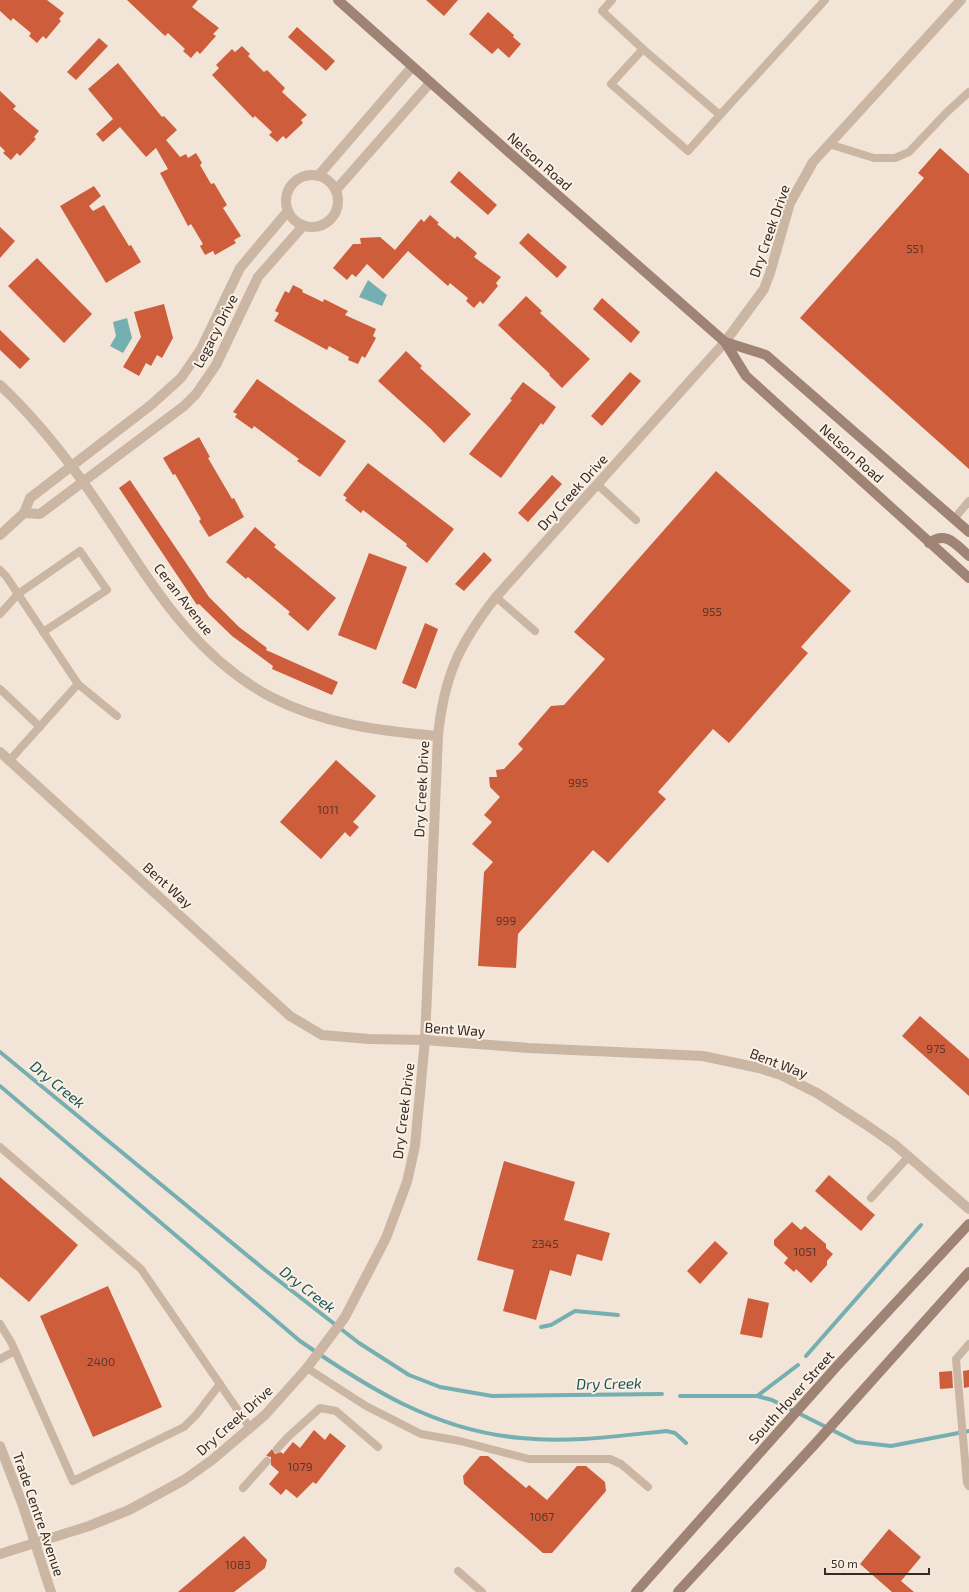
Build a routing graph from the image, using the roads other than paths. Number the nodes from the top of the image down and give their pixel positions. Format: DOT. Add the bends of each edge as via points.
graph roads {
  1 [pos="338,0"];
  2 [pos="612,0"];
  3 [pos="825,0"];
  4 [pos="961,0"];
  5 [pos="642,49"];
  6 [pos="412,67"];
  7 [pos="430,82"];
  8 [pos="969,92"];
  9 [pos="720,115"];
  10 [pos="829,144"];
  11 [pos="318,176"];
  12 [pos="336,190"];
  13 [pos="288,211"];
  14 [pos="303,226"];
  15 [pos="725,342"];
  16 [pos="0,385"];
  17 [pos="71,466"];
  18 [pos="83,482"];
  19 [pos="598,485"];
  20 [pos="969,501"];
  21 [pos="24,513"];
  22 [pos="954,519"];
  23 [pos="636,520"];
  24 [pos="969,532"];
  25 [pos="0,536"];
  26 [pos="929,543"];
  27 [pos="969,556"];
  28 [pos="0,570"];
  29 [pos="969,578"];
  30 [pos="18,594"];
  31 [pos="496,597"];
  32 [pos="0,614"];
  33 [pos="535,631"];
  34 [pos="43,632"];
  35 [pos="78,684"];
  36 [pos="0,689"];
  37 [pos="117,716"];
  38 [pos="40,727"];
  39 [pos="438,736"];
  40 [pos="0,752"];
  41 [pos="9,761"];
  42 [pos="426,1040"];
  43 [pos="0,1147"];
  44 [pos="909,1156"];
  45 [pos="870,1198"];
  46 [pos="969,1209"];
  47 [pos="969,1224"];
  48 [pos="969,1272"];
  49 [pos="0,1324"];
  50 [pos="969,1344"];
  51 [pos="15,1350"];
  52 [pos="0,1359"];
  53 [pos="308,1368"];
  54 [pos="220,1384"];
  55 [pos="250,1428"];
  56 [pos="0,1446"];
  57 [pos="378,1447"];
  58 [pos="277,1449"];
  59 [pos="267,1461"];
  60 [pos="968,1475"];
  61 [pos="969,1486"];
  62 [pos="648,1487"];
  63 [pos="243,1488"];
  64 [pos="35,1544"];
  65 [pos="0,1554"];
  66 [pos="458,1571"];
  67 [pos="683,1590"];
  68 [pos="50,1592"];
  69 [pos="482,1592"];
  70 [pos="636,1592"];
  1 -- 6 [label="main road, Nelson Road"];
  2 -- 5 [label="lane" via="602,11"];
  3 -- 9 [label="lane"];
  4 -- 10 [label="street, Dry Creek Drive"];
  5 -- 9 [label="lane"];
  5 -- 9 [label="lane" via="611,84 688,151"];
  6 -- 7 [label="main road, Nelson Road"];
  6 -- 11 [label="street"];
  7 -- 12 [label="street"];
  7 -- 15 [label="main road, Nelson Road"];
  8 -- 10 [label="lane" via="909,152 895,158 874,158"];
  10 -- 15 [label="street, Dry Creek Drive" via="813,162 792,198 764,289"];
  11 -- 12 [label="street" via="331,182"];
  11 -- 13 [label="street" via="304,176 292,184 286,197"];
  12 -- 14 [label="street" via="339,204 331,220 316,228"];
  13 -- 14 [label="street" via="292,218"];
  13 -- 17 [label="street, Legacy Drive" via="240,268 205,341 181,378 169,391"];
  14 -- 18 [label="street, Legacy Drive" via="258,277 216,365 196,394 152,431"];
  15 -- 19 [label="street, Dry Creek Drive"];
  15 -- 22 [label="main road, Nelson Road" via="766,355"];
  15 -- 26 [label="main road, Nelson Road" via="746,376"];
  16 -- 17 [label="street, Ceran Avenue" via="30,416"];
  17 -- 18 [label="street, Ceran Avenue"];
  17 -- 21 [label="street, Legacy Drive" via="30,498"];
  18 -- 21 [label="street, Legacy Drive" via="40,514"];
  18 -- 39 [label="street, Ceran Avenue" via="176,617 206,650 233,673 272,697 324,718 387,732"];
  19 -- 23 [label="lane"];
  19 -- 31 [label="street, Dry Creek Drive"];
  20 -- 22 [label="lane"];
  21 -- 25 [label="street, Legacy Drive"];
  22 -- 24 [label="main road, Nelson Road"];
  26 -- 27 [label="main road" via="936,538 946,538"];
  26 -- 29 [label="main road, Nelson Road"];
  28 -- 30 [label="lane"];
  30 -- 32 [label="lane"];
  30 -- 34 [label="lane"];
  30 -- 34 [label="lane" via="80,551 107,590"];
  31 -- 33 [label="lane"];
  31 -- 39 [label="street, Dry Creek Drive" via="475,624 457,656 445,689"];
  34 -- 35 [label="lane"];
  35 -- 37 [label="lane"];
  35 -- 38 [label="lane"];
  36 -- 38 [label="lane"];
  38 -- 41 [label="lane"];
  39 -- 42 [label="street, Dry Creek Drive"];
  40 -- 41 [label="street, Bent Way"];
  41 -- 42 [label="street, Bent Way" via="290,1016 322,1035"];
  42 -- 44 [label="street, Bent Way" via="529,1048 702,1056 732,1061 781,1075 817,1093 877,1131"];
  42 -- 53 [label="street, Dry Creek Drive" via="415,1146 407,1182 386,1238 344,1317"];
  43 -- 54 [label="lane" via="141,1269"];
  44 -- 45 [label="lane"];
  44 -- 46 [label="street, Bent Way"];
  47 -- 70 [label="main road, South Hover Street"];
  48 -- 67 [label="main road"];
  49 -- 51 [label="lane"];
  50 -- 60 [label="lane" via="956,1359"];
  51 -- 52 [label="lane"];
  51 -- 54 [label="lane" via="73,1481 184,1427"];
  53 -- 55 [label="street, Dry Creek Drive"];
  53 -- 62 [label="lane" via="366,1406 407,1428 529,1459 610,1459 621,1464"];
  54 -- 55 [label="lane"];
  55 -- 64 [label="street, Dry Creek Drive" via="212,1460 154,1497 90,1526"];
  56 -- 64 [label="street, Trade Centre Avenue"];
  57 -- 58 [label="lane" via="336,1411 320,1408"];
  59 -- 63 [label="lane"];
  60 -- 61 [label="lane"];
  64 -- 65 [label="street, Dry Creek Drive"];
  64 -- 68 [label="street, Trade Centre Avenue"];
  66 -- 69 [label="lane"];
}
